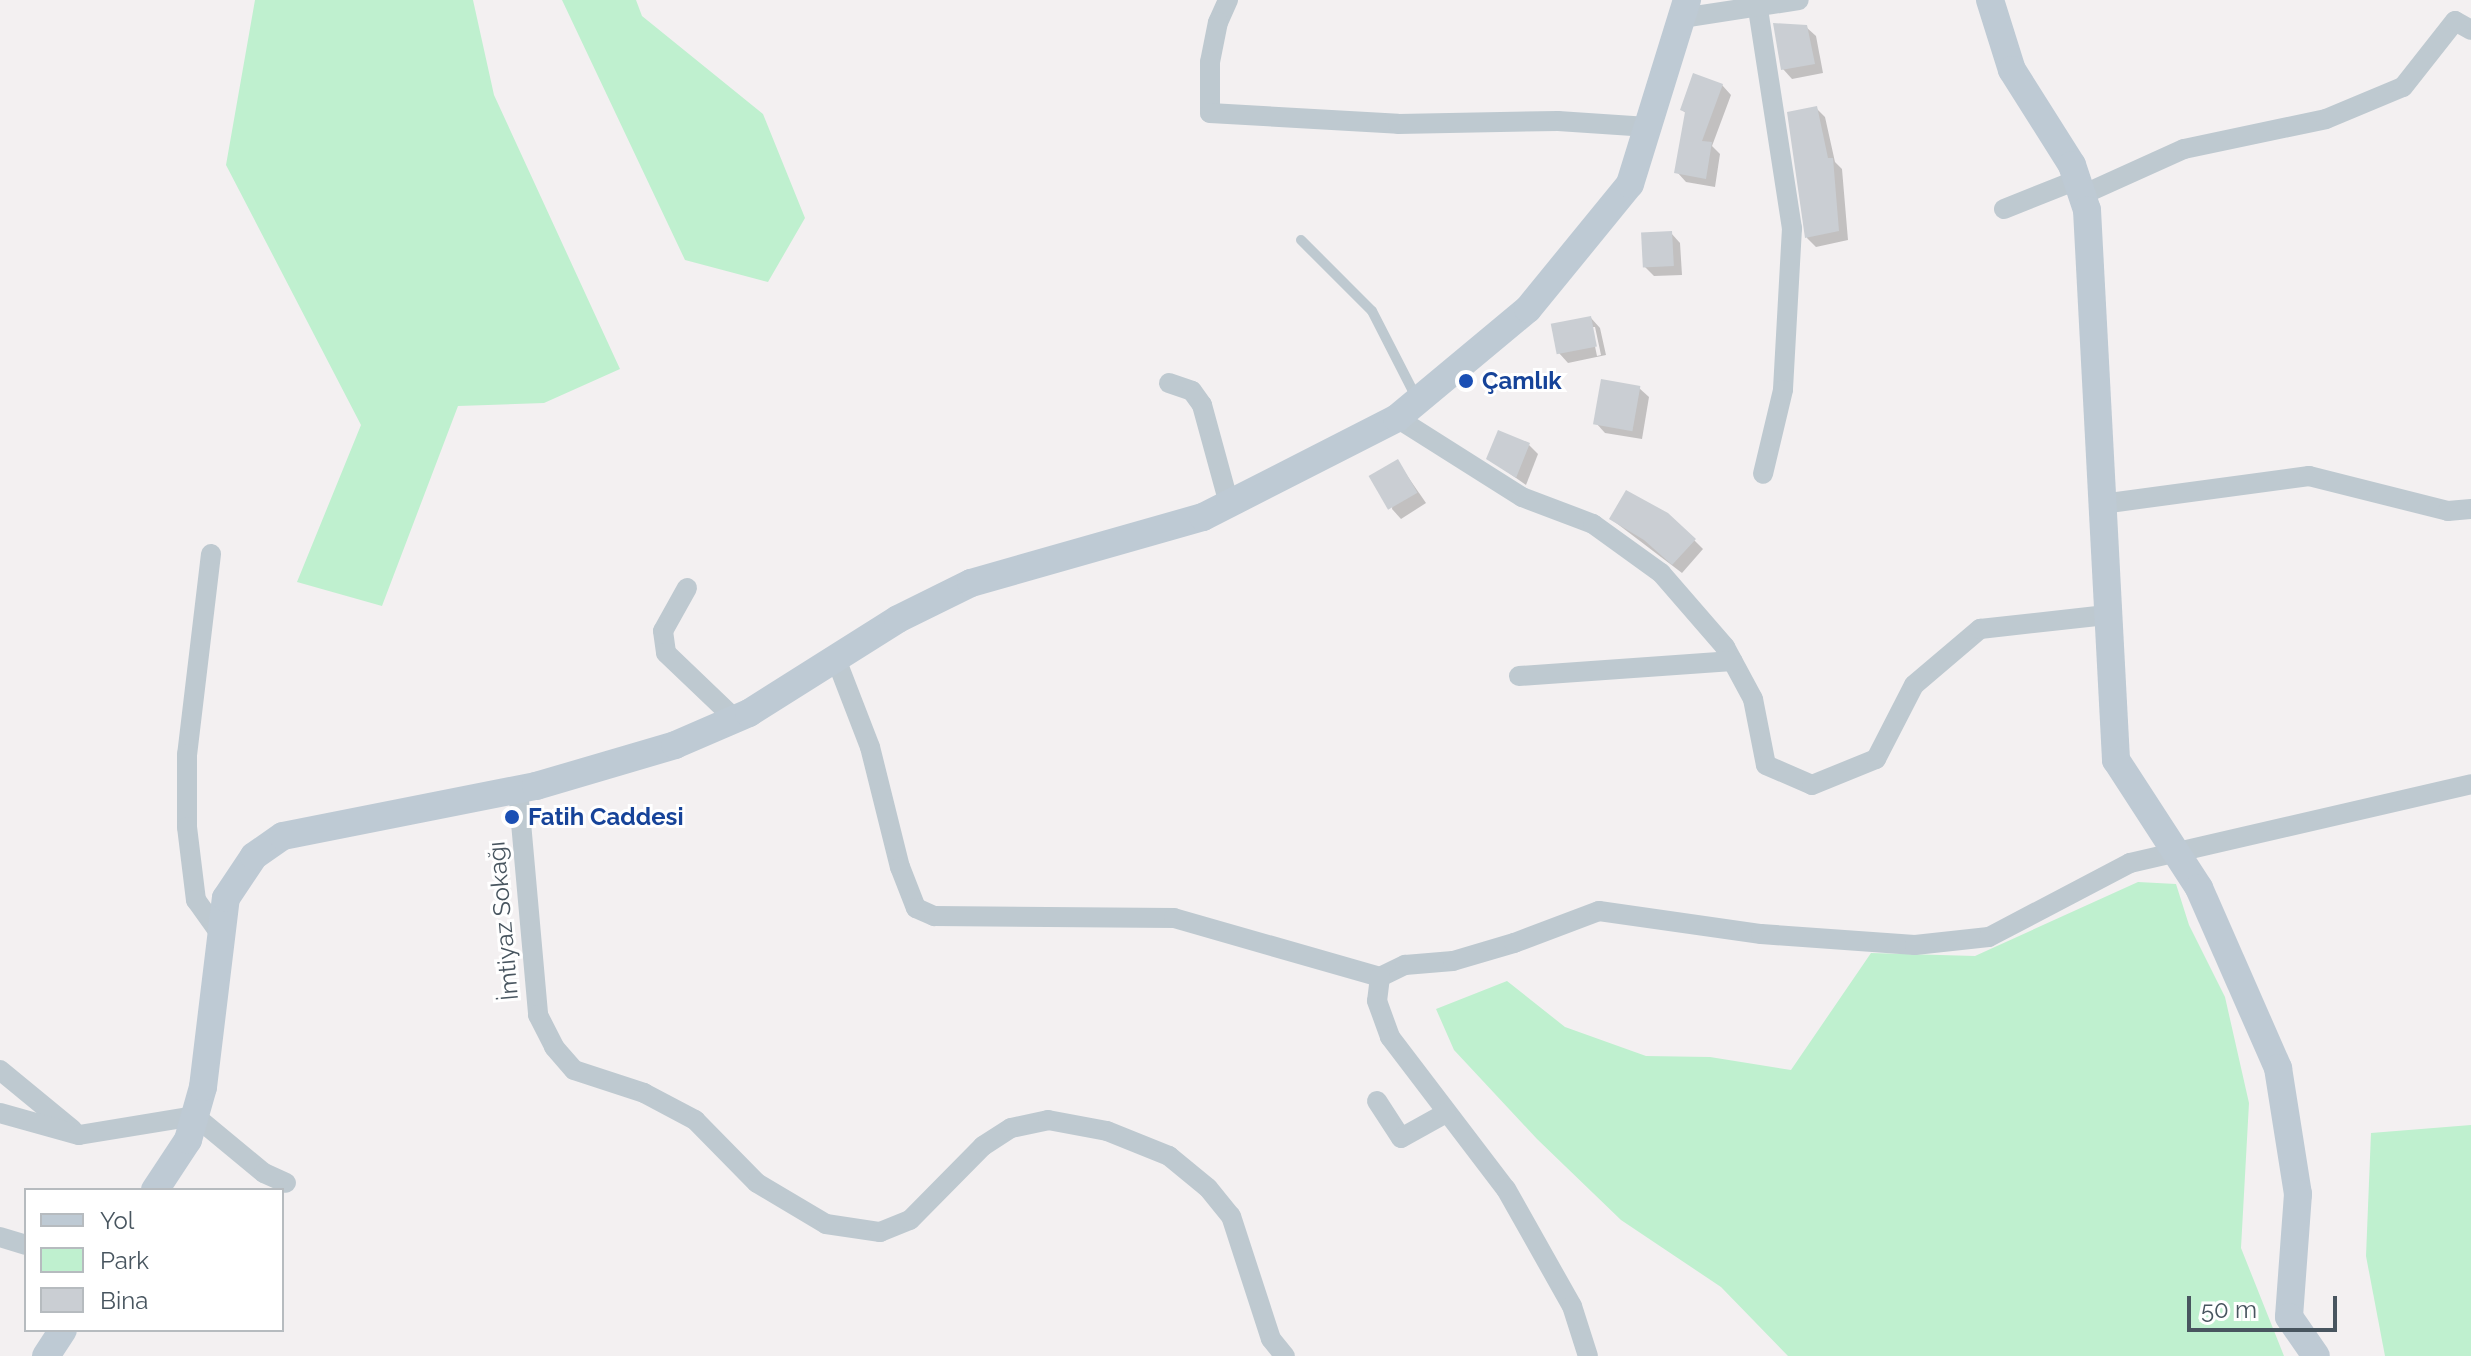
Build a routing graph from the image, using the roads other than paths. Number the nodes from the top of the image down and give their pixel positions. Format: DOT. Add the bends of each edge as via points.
graph roads {
  1 [pos="1228,0"];
  2 [pos="1799,0"];
  3 [pos="1990,0"];
  4 [pos="1684,9"];
  5 [pos="1758,9"];
  6 [pos="2471,30"];
  7 [pos="1648,127"];
  8 [pos="2079,188"];
  9 [pos="2004,209"];
  10 [pos="1301,240"];
  11 [pos="1169,383"];
  12 [pos="1407,410"];
  13 [pos="1763,474"];
  14 [pos="1229,504"];
  15 [pos="2102,504"];
  16 [pos="2471,509"];
  17 [pos="211,554"];
  18 [pos="687,588"];
  19 [pos="2106,615"];
  20 [pos="836,659"];
  21 [pos="1732,661"];
  22 [pos="1519,676"];
  23 [pos="735,719"];
  24 [pos="2471,784"];
  25 [pos="518,789"];
  26 [pos="2175,852"];
  27 [pos="221,935"];
  28 [pos="1380,977"];
  29 [pos="0,1070"];
  30 [pos="1377,1101"];
  31 [pos="0,1113"];
  32 [pos="1446,1113"];
  33 [pos="195,1116"];
  34 [pos="79,1135"];
  35 [pos="286,1183"];
  36 [pos="156,1188"];
  37 [pos="0,1237"];
  38 [pos="24,1244"];
  39 [pos="62,1332"];
  40 [pos="46,1356"];
  41 [pos="1285,1356"];
  42 [pos="1588,1356"];
  43 [pos="2316,1356"];
  1 -- 7 [label="street" via="1210,62 1210,113 1398,124 1558,121"];
  2 -- 5 [label="street"];
  3 -- 8 [label="street" via="2012,70"];
  4 -- 5 [label="street"];
  4 -- 7 [label="street"];
  5 -- 13 [label="street" via="1792,228 1783,390"];
  6 -- 8 [label="street" via="2455,21 2403,87 2326,119 2184,149"];
  7 -- 12 [label="street" via="1630,184 1584,245 1528,309"];
  8 -- 9 [label="street"];
  8 -- 15 [label="street" via="2094,294"];
  10 -- 12 [label="lane" via="1372,311"];
  11 -- 14 [label="street" via="1192,391 1202,405"];
  12 -- 14 [label="street"];
  12 -- 21 [label="street" via="1522,497 1605,532 1661,573"];
  14 -- 20 [label="street" via="1203,517 971,583 898,619"];
  15 -- 16 [label="street" via="2309,476 2448,511"];
  15 -- 19 [label="street"];
  17 -- 27 [label="street" via="187,754 187,827 196,900"];
  18 -- 23 [label="street" via="663,631 666,653"];
  19 -- 21 [label="street" via="1980,629 1914,685 1876,759 1812,785 1766,765 1753,699"];
  19 -- 26 [label="street" via="2116,760"];
  20 -- 23 [label="street"];
  20 -- 28 [label="street" via="870,747 900,867 916,908 934,916 1174,918"];
  21 -- 22 [label="street"];
  23 -- 25 [label="street" via="675,745"];
  24 -- 26 [label="street"];
  25 -- 27 [label="street" via="283,836 254,856 226,898"];
  25 -- 41 [label="street, İmtiyaz Sokağı" via="538,1015 554,1047 574,1070 644,1093 695,1120 757,1183 826,1224 880,1232 910,1220 983,1146 1011,1128 1048,1120 1107,1131 1169,1156 1208,1188 1231,1216 1271,1339"];
  26 -- 28 [label="street" via="2130,863 1989,937 1915,945 1761,934 1599,911 1514,943 1453,961 1405,965"];
  26 -- 43 [label="street" via="2199,888 2278,1068 2298,1194 2289,1317"];
  27 -- 33 [label="street"];
  28 -- 32 [label="street" via="1377,1001 1390,1037"];
  29 -- 34 [label="street"];
  30 -- 32 [label="street" via="1401,1138"];
  31 -- 34 [label="street"];
  32 -- 42 [label="street" via="1506,1189 1572,1306"];
  33 -- 34 [label="street"];
  33 -- 35 [label="street" via="264,1173"];
  33 -- 36 [label="street" via="188,1140"];
  37 -- 38 [label="street"];
  39 -- 40 [label="street"];
}
